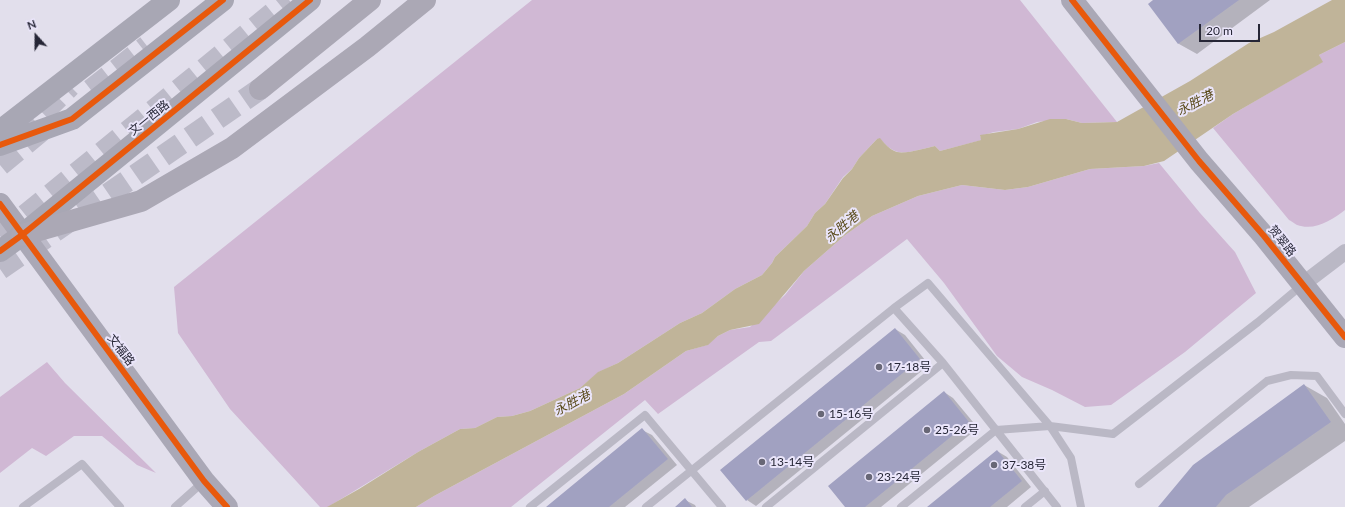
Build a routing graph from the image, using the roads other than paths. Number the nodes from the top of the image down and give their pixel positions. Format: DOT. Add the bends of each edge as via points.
graph roads {
  1 [pos="169,0"];
  2 [pos="223,0"];
  3 [pos="310,0"];
  4 [pos="370,0"];
  5 [pos="426,0"];
  6 [pos="1072,0"];
  7 [pos="260,89"];
  8 [pos="0,131"];
  9 [pos="0,145"];
  10 [pos="0,204"];
  11 [pos="22,235"];
  12 [pos="0,251"];
  13 [pos="1345,252"];
  14 [pos="1303,284"];
  15 [pos="894,308"];
  16 [pos="1345,337"];
  17 [pos="943,363"];
  18 [pos="1345,414"];
  19 [pos="1050,426"];
  20 [pos="996,430"];
  21 [pos="692,470"];
  22 [pos="204,481"];
  23 [pos="1139,484"];
  24 [pos="1045,491"];
  25 [pos="23,507"];
  26 [pos="120,507"];
  27 [pos="175,507"];
  28 [pos="227,507"];
  29 [pos="530,507"];
  30 [pos="646,507"];
  31 [pos="722,507"];
  32 [pos="766,507"];
  33 [pos="901,507"];
  34 [pos="1026,507"];
  35 [pos="1057,507"];
  36 [pos="1081,507"];
  1 -- 8 [label="main road"];
  2 -- 9 [label="main road" via="72,119"];
  3 -- 11 [label="main road, 文一西路"];
  4 -- 7 [label="highway"];
  5 -- 11 [label="highway" via="232,148 141,201"];
  6 -- 14 [label="street, 贺翠路" via="1199,161"];
  10 -- 11 [label="street, 文福路"];
  11 -- 12 [label="main road, 文一西路"];
  11 -- 22 [label="street, 文福路"];
  13 -- 14 [label="street"];
  14 -- 16 [label="street, 贺翠路"];
  14 -- 19 [label="lane" via="1252,327 1113,434"];
  15 -- 17 [label="lane"];
  15 -- 19 [label="lane" via="928,283"];
  15 -- 21 [label="lane"];
  17 -- 20 [label="lane"];
  17 -- 32 [label="lane"];
  18 -- 23 [label="lane" via="1317,376 1291,375 1267,381"];
  19 -- 20 [label="lane"];
  19 -- 36 [label="lane" via="1071,458"];
  20 -- 24 [label="lane"];
  20 -- 33 [label="lane"];
  21 -- 29 [label="lane" via="645,415"];
  21 -- 30 [label="lane"];
  21 -- 31 [label="lane"];
  22 -- 27 [label="lane"];
  22 -- 28 [label="street, 文福路"];
  24 -- 34 [label="lane"];
  24 -- 35 [label="lane"];
  25 -- 26 [label="lane" via="82,464"];
}
